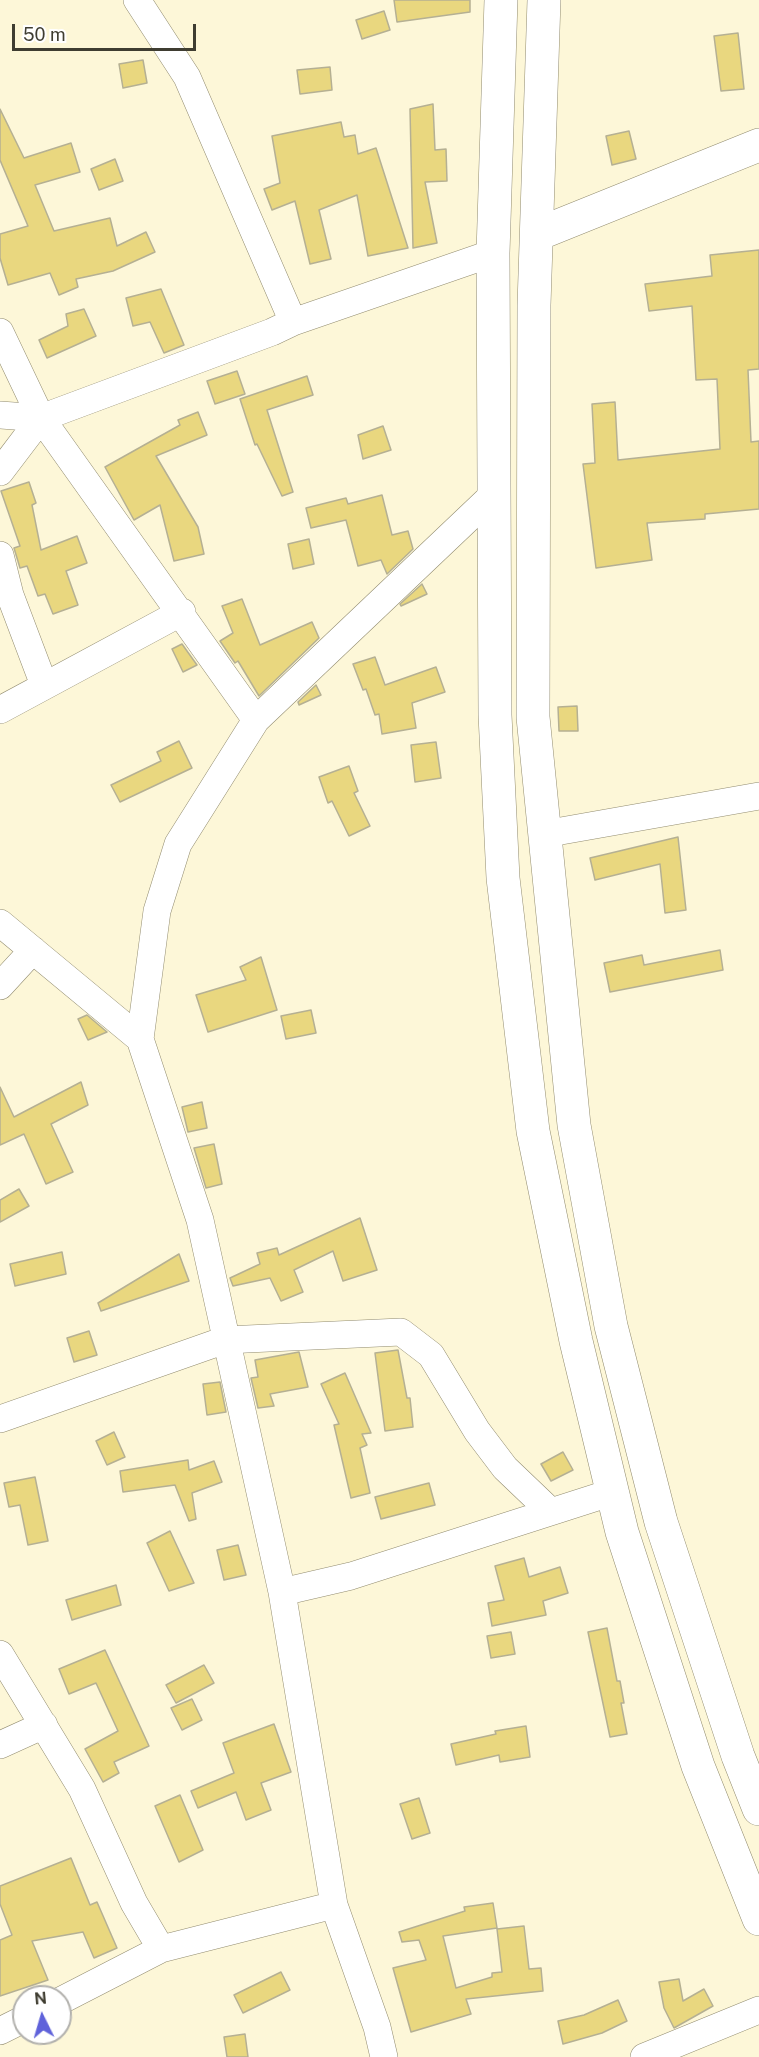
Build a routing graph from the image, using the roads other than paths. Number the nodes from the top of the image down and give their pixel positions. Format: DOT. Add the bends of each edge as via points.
graph roads {
  1 [pos="137,0"];
  2 [pos="501,0"];
  3 [pos="544,0"];
  4 [pos="759,145"];
  5 [pos="538,234"];
  6 [pos="493,253"];
  7 [pos="293,322"];
  8 [pos="0,332"];
  9 [pos="0,415"];
  10 [pos="41,418"];
  11 [pos="0,472"];
  12 [pos="496,492"];
  13 [pos="0,555"];
  14 [pos="182,612"];
  15 [pos="44,685"];
  16 [pos="0,710"];
  17 [pos="256,720"];
  18 [pos="759,796"];
  19 [pos="544,834"];
  20 [pos="0,923"];
  21 [pos="33,950"];
  22 [pos="0,986"];
  23 [pos="140,1039"];
  24 [pos="225,1340"];
  25 [pos="0,1419"];
  26 [pos="613,1491"];
  27 [pos="549,1510"];
  28 [pos="282,1592"];
  29 [pos="0,1654"];
  30 [pos="44,1725"];
  31 [pos="0,1745"];
  32 [pos="759,1809"];
  33 [pos="334,1905"];
  34 [pos="759,1919"];
  35 [pos="161,1949"];
  36 [pos="72,1995"];
  37 [pos="759,2010"];
  38 [pos="384,2057"];
  39 [pos="644,2057"];
  1 -- 7 [label="street" via="187,77"];
  2 -- 6 [label="main road"];
  3 -- 5 [label="main road"];
  4 -- 5 [label="main road"];
  5 -- 19 [label="main road" via="534,305 533,717"];
  6 -- 7 [label="street"];
  6 -- 12 [label="main road"];
  7 -- 10 [label="street"];
  8 -- 10 [label="street"];
  9 -- 10 [label="street"];
  10 -- 11 [label="street"];
  10 -- 14 [label="street"];
  12 -- 17 [label="street"];
  12 -- 26 [label="main road" via="495,715 503,878 533,1131 576,1341"];
  13 -- 15 [label="street" via="10,595"];
  14 -- 15 [label="street"];
  14 -- 17 [label="street"];
  15 -- 16 [label="street"];
  17 -- 23 [label="street" via="178,844 158,911"];
  18 -- 19 [label="street"];
  19 -- 32 [label="main road" via="574,1125 611,1326 661,1522"];
  20 -- 21 [label="street"];
  21 -- 22 [label="street"];
  21 -- 23 [label="street"];
  23 -- 24 [label="street" via="200,1220"];
  24 -- 25 [label="street"];
  24 -- 27 [label="street" via="401,1332 431,1355 505,1468"];
  24 -- 28 [label="street"];
  26 -- 27 [label="street"];
  26 -- 34 [label="main road" via="622,1532 698,1766"];
  27 -- 28 [label="street" via="362,1573"];
  28 -- 33 [label="street"];
  29 -- 30 [label="street"];
  30 -- 31 [label="street"];
  30 -- 35 [label="street" via="82,1789 134,1903"];
  33 -- 35 [label="street"];
  33 -- 38 [label="street"];
  35 -- 36 [label="street"];
  37 -- 39 [label="street"];
}
